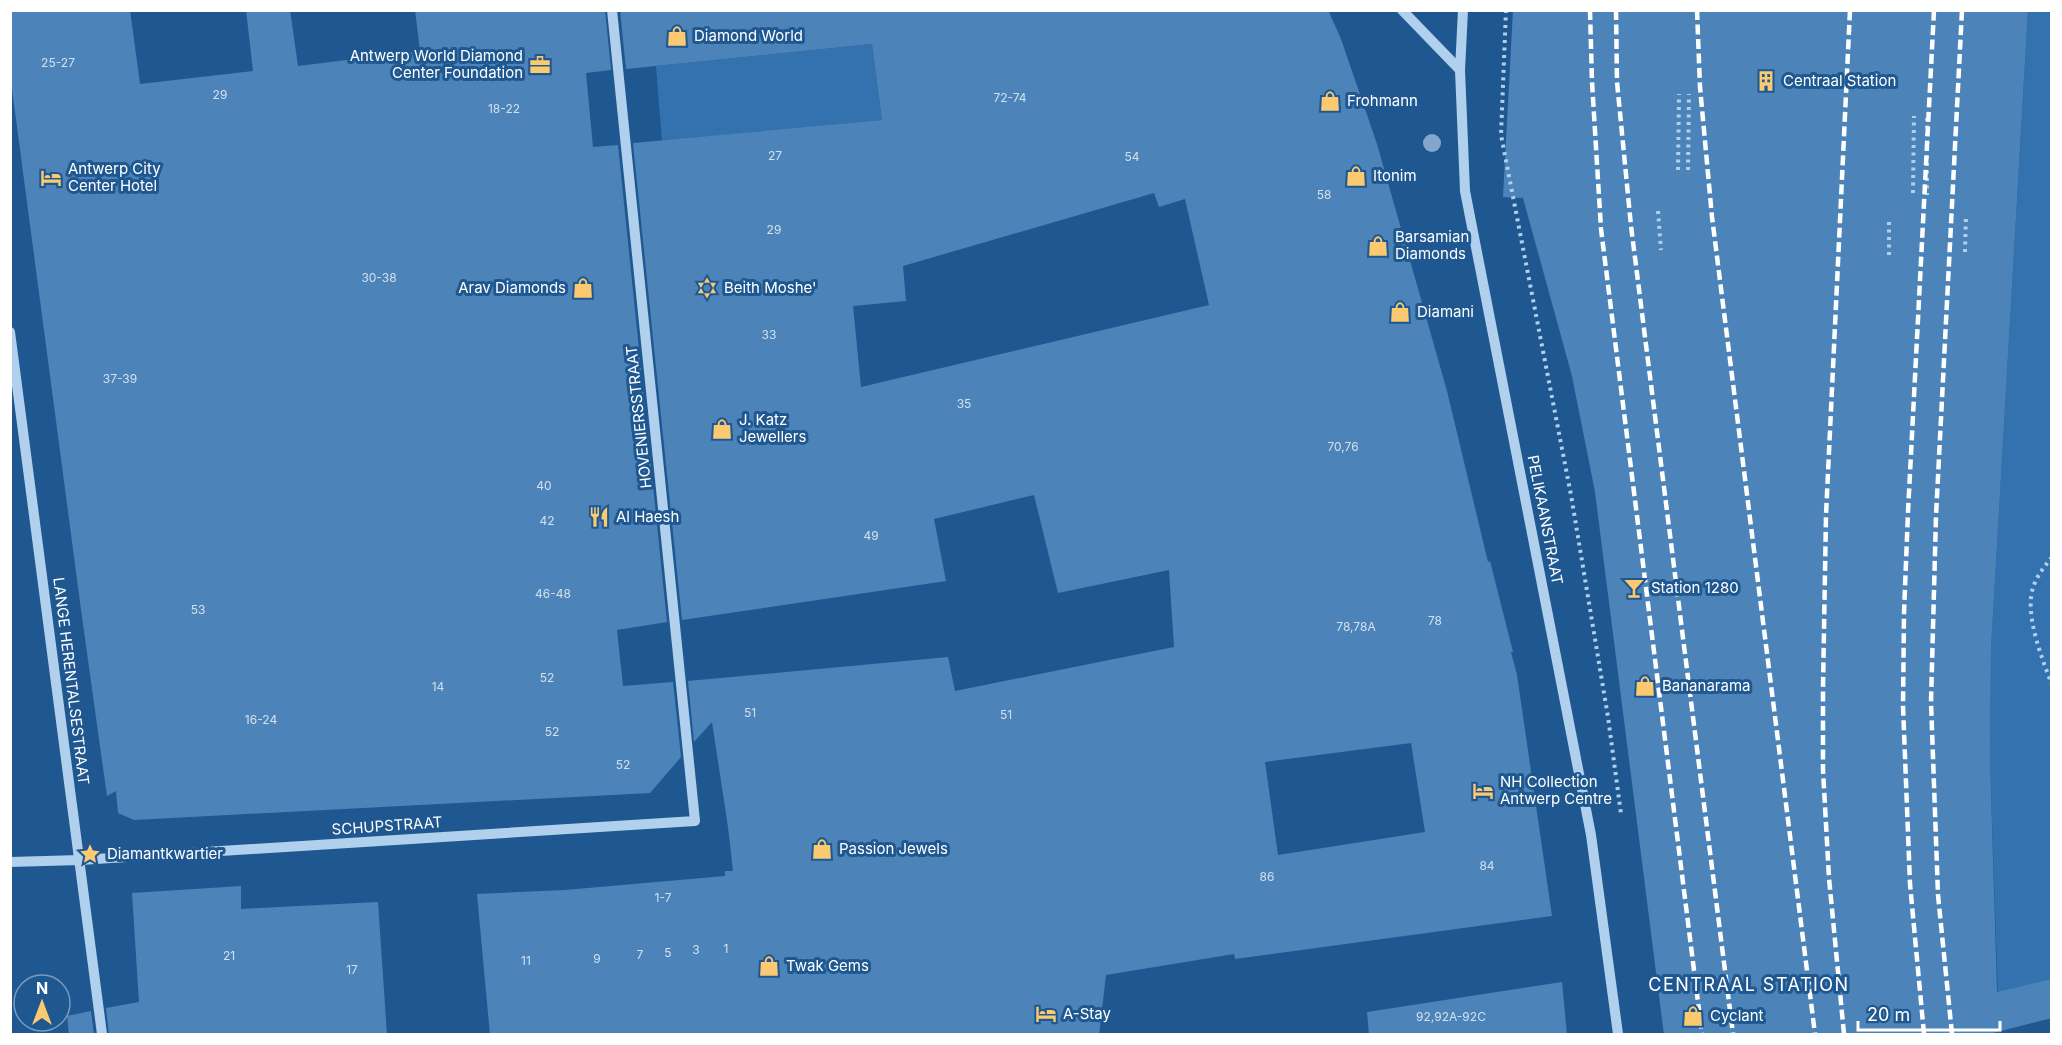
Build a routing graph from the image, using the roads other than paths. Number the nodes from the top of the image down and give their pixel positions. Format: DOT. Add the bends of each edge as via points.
graph roads {
  1 [pos="612,10"];
  2 [pos="1402,10"];
  3 [pos="1463,10"];
  4 [pos="1460,70"];
  5 [pos="10,332"];
  6 [pos="695,821"];
  7 [pos="80,860"];
  8 [pos="10,862"];
  9 [pos="102,1035"];
  10 [pos="1618,1035"];
  1 -- 6 [label="street, HOVENIERSSTRAAT"];
  2 -- 4 [label="street"];
  3 -- 4 [label="street, PELIKAANSTRAAT"];
  4 -- 10 [label="street, PELIKAANSTRAAT" via="1465,191 1591,835"];
  5 -- 7 [label="street, LANGE HERENTALSESTRAAT"];
  6 -- 7 [label="street, SCHUPSTRAAT"];
  7 -- 8 [label="street, SCHUPSTRAAT"];
  7 -- 9 [label="street, LANGE HERENTALSESTRAAT"];
}
